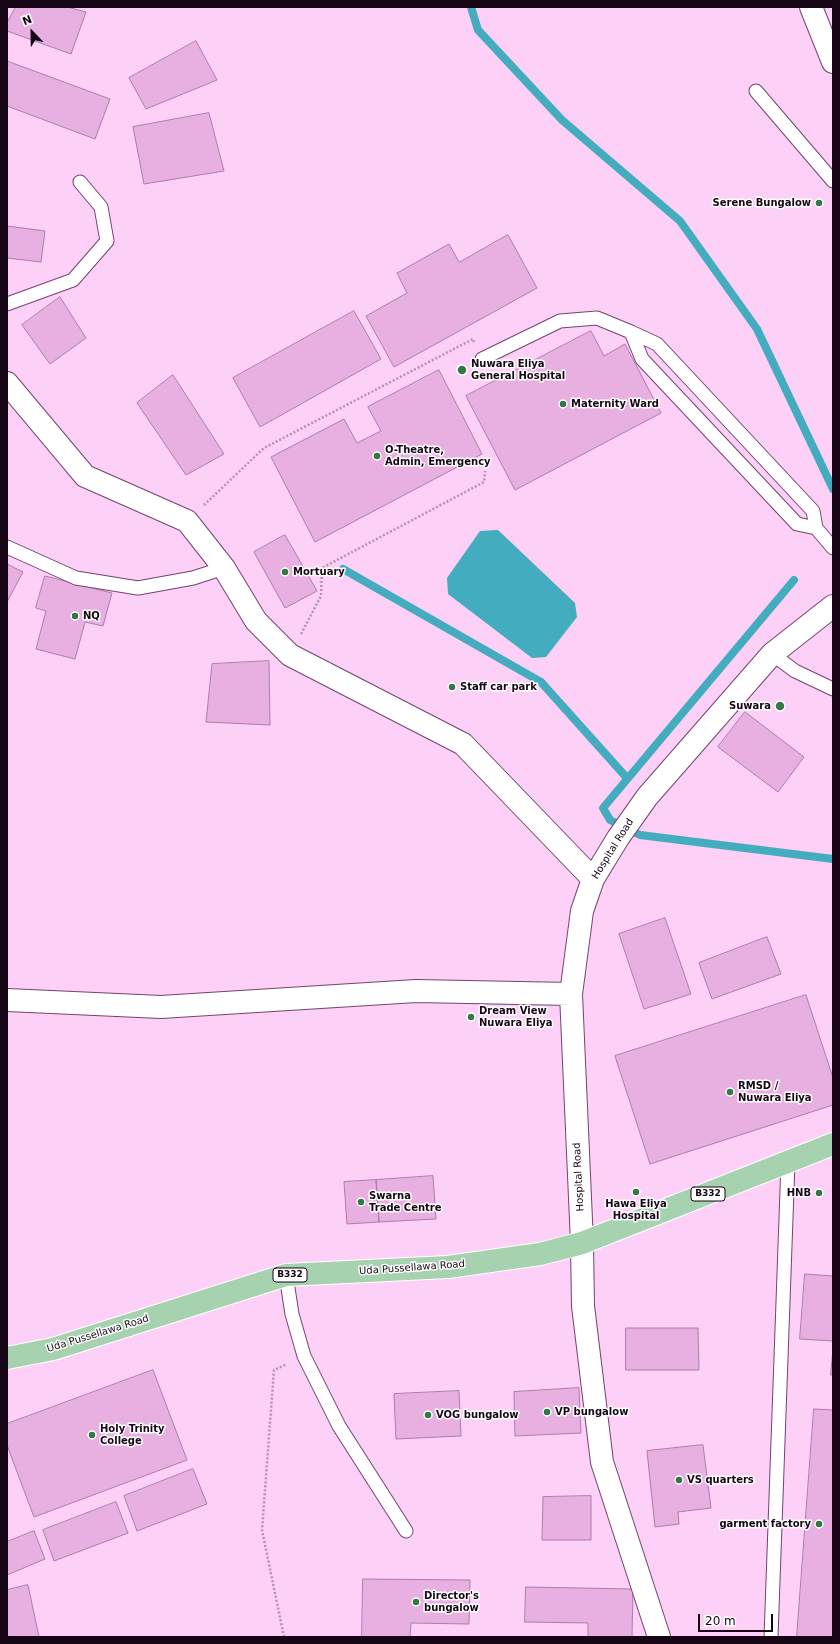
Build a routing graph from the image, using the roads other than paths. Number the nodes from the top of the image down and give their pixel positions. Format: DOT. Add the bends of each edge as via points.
graph roads {
  1 [pos="811,7"];
  2 [pos="833,62"];
  3 [pos="756,91"];
  4 [pos="833,181"];
  5 [pos="80,182"];
  6 [pos="7,304"];
  7 [pos="631,332"];
  8 [pos="482,359"];
  9 [pos="7,383"];
  10 [pos="816,528"];
  11 [pos="7,547"];
  12 [pos="833,548"];
  13 [pos="224,568"];
  14 [pos="833,606"];
  15 [pos="772,654"];
  16 [pos="833,689"];
  17 [pos="593,879"];
  18 [pos="571,994"];
  19 [pos="7,1000"];
  20 [pos="833,1144"];
  21 [pos="788,1162"];
  22 [pos="582,1243"];
  23 [pos="286,1275"];
  24 [pos="7,1358"];
  25 [pos="406,1531"];
  26 [pos="659,1637"];
  27 [pos="772,1637"];
  1 -- 2 [label="street"];
  3 -- 4 [label="lane"];
  5 -- 6 [label="lane" via="101,207 107,241 73,280"];
  7 -- 8 [label="lane" via="597,318 560,321"];
  7 -- 10 [label="lane" via="657,344 813,511"];
  7 -- 10 [label="lane" via="642,360 797,524"];
  9 -- 13 [label="street" via="85,476 187,522"];
  10 -- 12 [label="lane"];
  11 -- 13 [label="lane" via="76,578 138,588 193,578"];
  13 -- 17 [label="street" via="256,620 290,655 463,744"];
  14 -- 15 [label="street, Hospital Road"];
  15 -- 16 [label="lane" via="795,671"];
  15 -- 17 [label="street, Hospital Road" via="647,797"];
  17 -- 18 [label="street, Hospital Road" via="582,911"];
  18 -- 19 [label="street" via="416,991 161,1007"];
  18 -- 22 [label="street, Hospital Road"];
  20 -- 21 [label="main road, Uda Pussellawa Road / B332"];
  21 -- 22 [label="main road, Uda Pussellawa Road / B332"];
  21 -- 27 [label="lane"];
  22 -- 23 [label="main road, Uda Pussellawa Road / B332" via="540,1254 448,1267"];
  22 -- 26 [label="street, Hospital Road" via="582,1306 602,1462"];
  23 -- 24 [label="main road, Uda Pussellawa Road / B332" via="53,1349"];
  23 -- 25 [label="lane" via="292,1314 304,1356 338,1426"];
}
